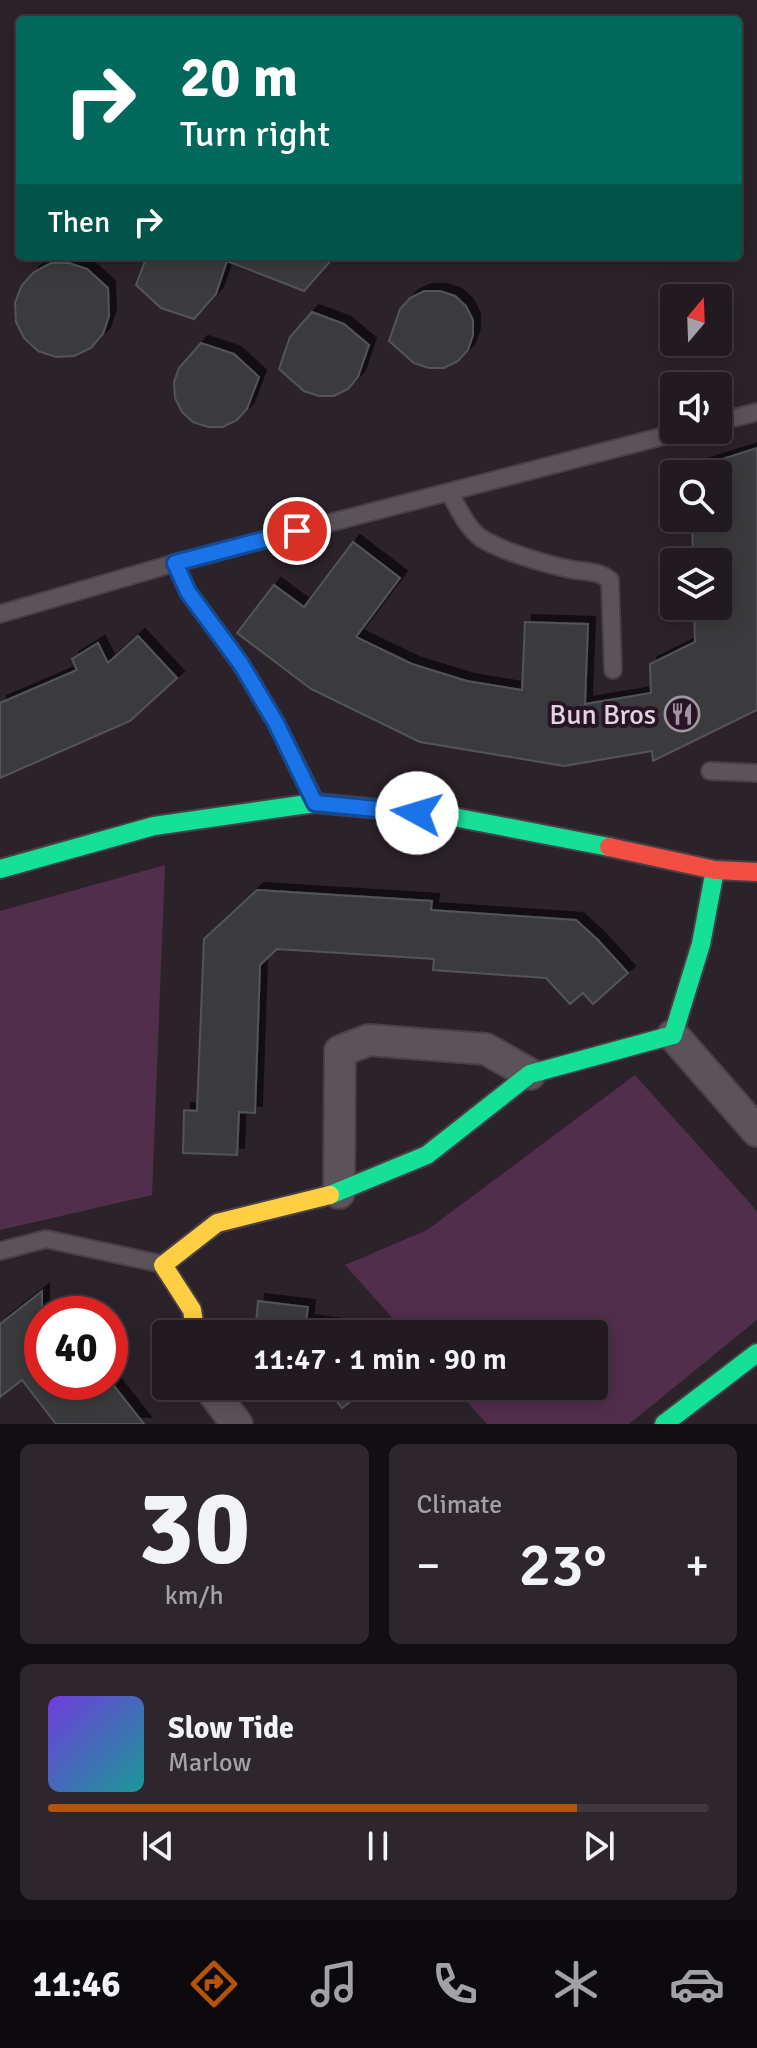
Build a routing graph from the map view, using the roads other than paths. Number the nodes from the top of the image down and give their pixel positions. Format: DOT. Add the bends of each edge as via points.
graph roads {
  1 [pos="757,412"];
  2 [pos="732,418"];
  3 [pos="660,437"];
  4 [pos="449,492"];
  5 [pos="175,563"];
  6 [pos="0,614"];
  7 [pos="613,670"];
  8 [pos="710,771"];
  9 [pos="757,773"];
  10 [pos="315,803"];
  11 [pos="0,869"];
  12 [pos="715,870"];
  13 [pos="757,872"];
  14 [pos="673,1035"];
  15 [pos="530,1074"];
  16 [pos="757,1131"];
  17 [pos="339,1193"];
  18 [pos="0,1251"];
  19 [pos="163,1265"];
  20 [pos="194,1320"];
  21 [pos="757,1353"];
  22 [pos="219,1400"];
  23 [pos="237,1424"];
  24 [pos="664,1424"];
  1 -- 2 [label="lane"];
  3 -- 4 [label="lane"];
  4 -- 5 [label="lane"];
  4 -- 7 [label="lane" via="481,538 556,566 602,573 610,580"];
  5 -- 6 [label="lane"];
  5 -- 10 [label="lane" via="188,592 269,711"];
  8 -- 9 [label="lane"];
  10 -- 11 [label="street" via="154,826"];
  10 -- 12 [label="street" via="443,815"];
  12 -- 13 [label="street"];
  12 -- 14 [label="street" via="701,944"];
  14 -- 15 [label="street"];
  14 -- 16 [label="street"];
  15 -- 17 [label="street" via="427,1155"];
  15 -- 17 [label="street" via="486,1049 369,1040 340,1051"];
  17 -- 19 [label="street" via="217,1223"];
  18 -- 19 [label="lane" via="46,1239"];
  19 -- 20 [label="street"];
  21 -- 24 [label="street"];
  22 -- 23 [label="street"];
}
